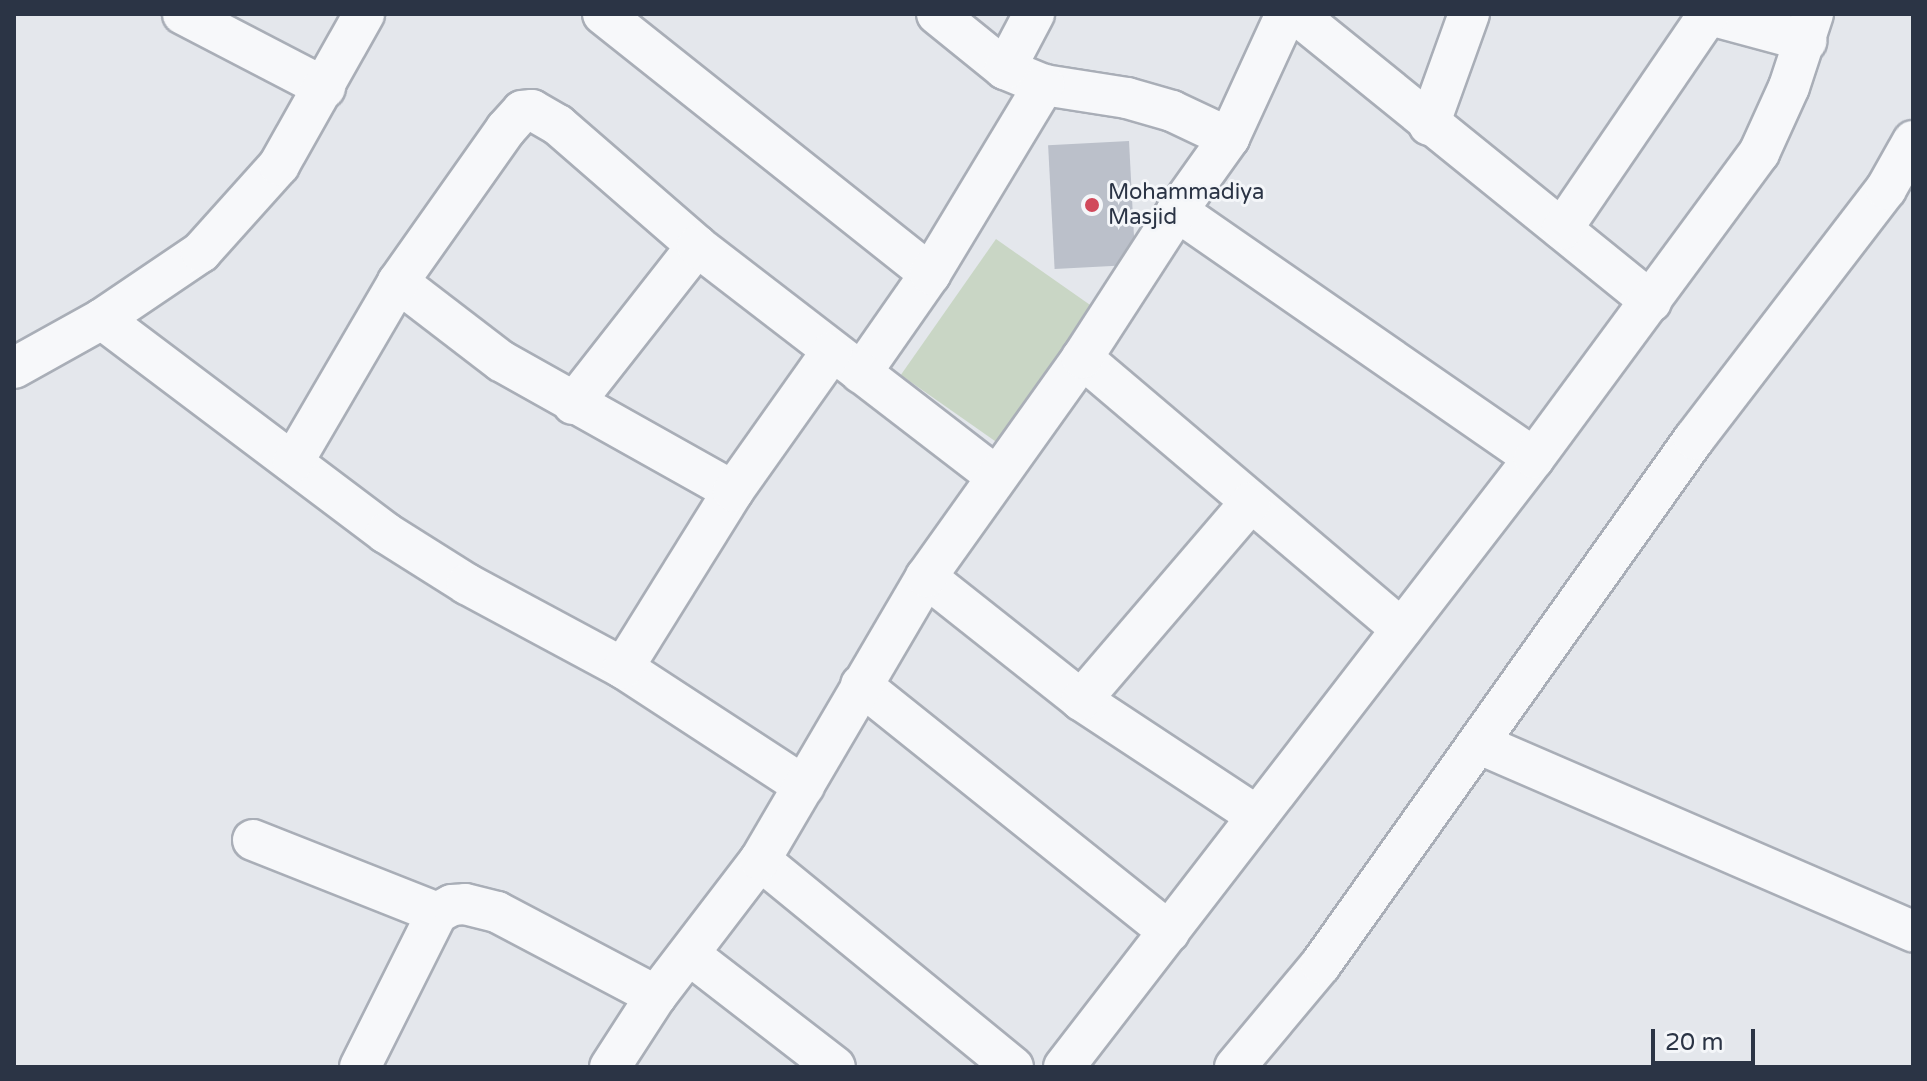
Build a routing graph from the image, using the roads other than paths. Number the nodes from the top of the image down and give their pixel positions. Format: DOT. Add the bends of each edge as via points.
graph roads {
  1 [pos="183,14"];
  2 [pos="364,14"];
  3 [pos="603,14"];
  4 [pos="937,14"];
  5 [pos="1034,14"];
  6 [pos="1286,14"];
  7 [pos="1296,14"];
  8 [pos="1469,14"];
  9 [pos="1707,14"];
  10 [pos="1809,28"];
  11 [pos="1005,69"];
  12 [pos="1044,85"];
  13 [pos="325,88"];
  14 [pos="1429,125"];
  15 [pos="1229,138"];
  16 [pos="1913,141"];
  17 [pos="1177,211"];
  18 [pos="1562,229"];
  19 [pos="697,246"];
  20 [pos="930,274"];
  21 [pos="398,282"];
  22 [pos="1651,301"];
  23 [pos="102,319"];
  24 [pos="1082,358"];
  25 [pos="846,362"];
  26 [pos="14,368"];
  27 [pos="573,404"];
  28 [pos="1534,458"];
  29 [pos="293,462"];
  30 [pos="996,476"];
  31 [pos="733,491"];
  32 [pos="1250,503"];
  33 [pos="926,577"];
  34 [pos="1402,629"];
  35 [pos="623,668"];
  36 [pos="861,685"];
  37 [pos="1081,700"];
  38 [pos="1480,744"];
  39 [pos="804,786"];
  40 [pos="1257,816"];
  41 [pos="253,840"];
  42 [pos="760,860"];
  43 [pos="437,913"];
  44 [pos="1913,931"];
  45 [pos="1169,932"];
  46 [pos="690,955"];
  47 [pos="656,996"];
  48 [pos="360,1067"];
  49 [pos="610,1067"];
  50 [pos="835,1067"];
  51 [pos="1013,1067"];
  52 [pos="1064,1067"];
  53 [pos="1235,1067"];
  1 -- 13 [label="street"];
  2 -- 13 [label="street"];
  3 -- 20 [label="street"];
  4 -- 11 [label="street"];
  5 -- 11 [label="street"];
  6 -- 15 [label="street"];
  7 -- 14 [label="street"];
  8 -- 14 [label="street"];
  9 -- 10 [label="street"];
  9 -- 18 [label="street"];
  10 -- 22 [label="street" via="1759,153"];
  11 -- 12 [label="street"];
  12 -- 15 [label="street" via="1127,98 1172,111"];
  12 -- 20 [label="street"];
  13 -- 23 [label="street" via="279,165 201,252"];
  14 -- 18 [label="street"];
  15 -- 17 [label="street"];
  16 -- 38 [label="street" via="1886,189 1694,439"];
  17 -- 24 [label="street"];
  17 -- 28 [label="street"];
  18 -- 22 [label="street"];
  19 -- 21 [label="street" via="558,125 544,115 522,111"];
  19 -- 25 [label="street"];
  19 -- 27 [label="street"];
  20 -- 25 [label="street"];
  21 -- 27 [label="street" via="501,361"];
  21 -- 29 [label="street"];
  22 -- 28 [label="street"];
  23 -- 26 [label="street"];
  23 -- 29 [label="street"];
  24 -- 30 [label="street"];
  24 -- 32 [label="street"];
  25 -- 30 [label="street"];
  25 -- 31 [label="street"];
  27 -- 31 [label="street"];
  28 -- 34 [label="street"];
  29 -- 35 [label="street" via="386,533 467,584"];
  30 -- 33 [label="street"];
  31 -- 35 [label="street"];
  32 -- 34 [label="street"];
  32 -- 37 [label="street"];
  33 -- 36 [label="street"];
  33 -- 37 [label="street"];
  34 -- 40 [label="street"];
  35 -- 39 [label="street"];
  36 -- 39 [label="street"];
  36 -- 45 [label="street"];
  37 -- 40 [label="street"];
  38 -- 44 [label="street"];
  38 -- 53 [label="street" via="1321,964"];
  39 -- 42 [label="street"];
  40 -- 45 [label="street"];
  41 -- 43 [label="street"];
  42 -- 46 [label="street"];
  42 -- 51 [label="street"];
  43 -- 47 [label="street" via="465,904 497,912"];
  43 -- 48 [label="street"];
  45 -- 52 [label="street"];
  46 -- 47 [label="street"];
  46 -- 50 [label="street"];
  47 -- 49 [label="street"];
}
